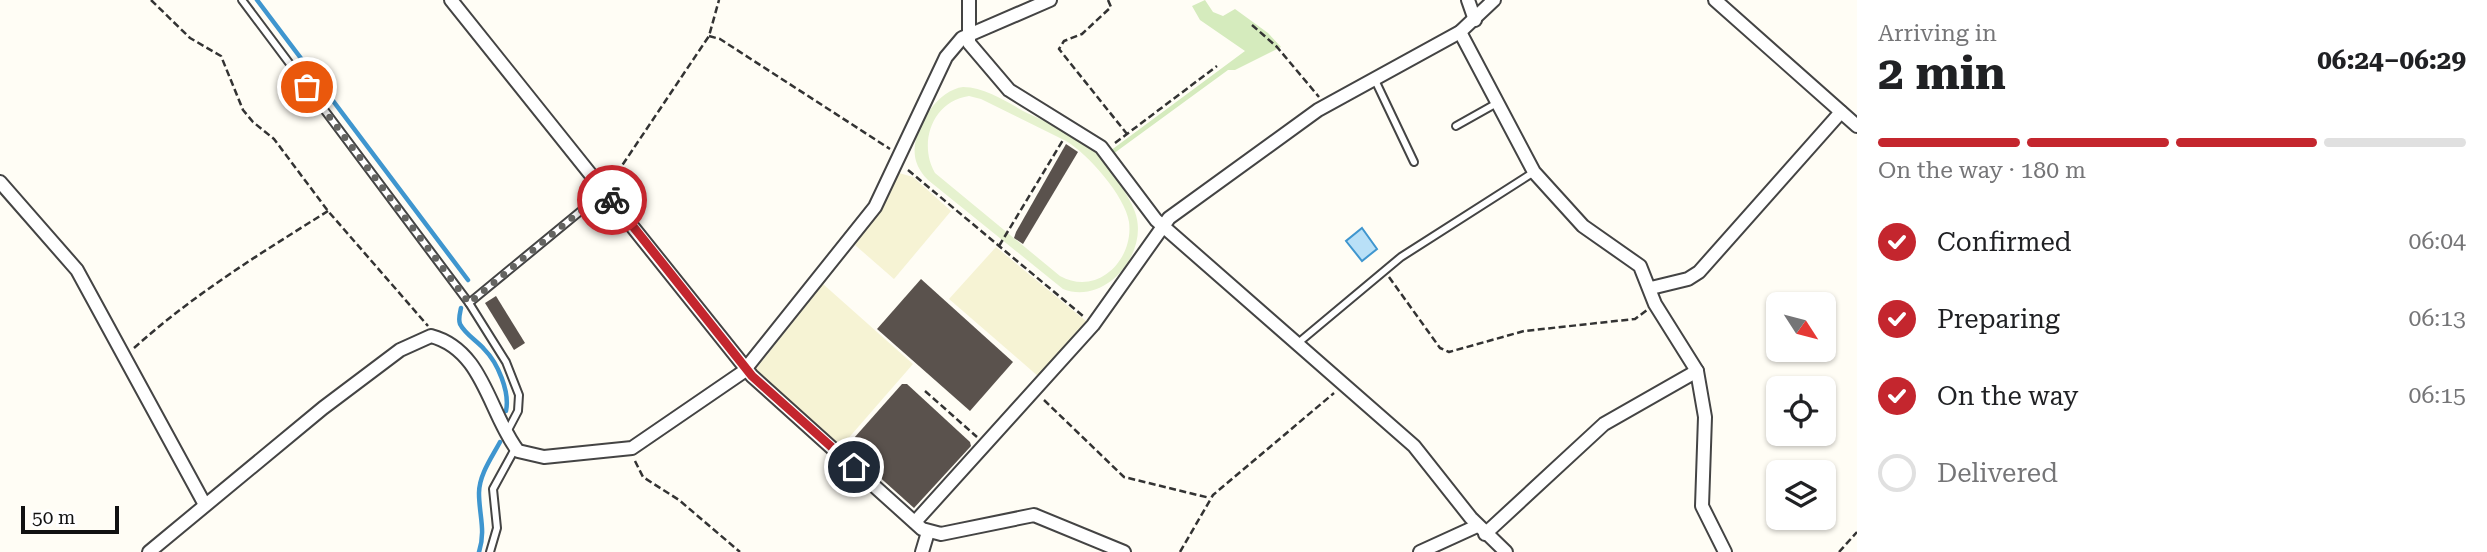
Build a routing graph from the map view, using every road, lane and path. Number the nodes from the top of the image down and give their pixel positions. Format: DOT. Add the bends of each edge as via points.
graph roads {
  1 [pos="151,0"];
  2 [pos="242,0"];
  3 [pos="451,0"];
  4 [pos="719,0"];
  5 [pos="968,0"];
  6 [pos="1050,0"];
  7 [pos="1108,0"];
  8 [pos="1468,0"];
  9 [pos="1494,0"];
  10 [pos="1715,0"];
  11 [pos="1475,20"];
  12 [pos="1252,25"];
  13 [pos="1460,32"];
  14 [pos="967,35"];
  15 [pos="709,36"];
  16 [pos="1217,66"];
  17 [pos="1374,78"];
  18 [pos="1497,103"];
  19 [pos="1325,105"];
  20 [pos="1842,112"];
  21 [pos="1456,126"];
  22 [pos="1857,126"];
  23 [pos="1127,134"];
  24 [pos="1063,140"];
  25 [pos="1104,151"];
  26 [pos="899,158"];
  27 [pos="1414,162"];
  28 [pos="1534,172"];
  29 [pos="0,182"];
  30 [pos="605,191"];
  31 [pos="328,211"];
  32 [pos="1162,226"];
  33 [pos="999,246"];
  34 [pos="1385,270"];
  35 [pos="1651,288"];
  36 [pos="469,303"];
  37 [pos="1655,304"];
  38 [pos="1093,325"];
  39 [pos="431,335"];
  40 [pos="1298,343"];
  41 [pos="124,357"];
  42 [pos="747,368"];
  43 [pos="1697,371"];
  44 [pos="1344,383"];
  45 [pos="1034,390"];
  46 [pos="925,391"];
  47 [pos="508,430"];
  48 [pos="985,444"];
  49 [pos="516,447"];
  50 [pos="632,447"];
  51 [pos="1210,499"];
  52 [pos="204,503"];
  53 [pos="915,522"];
  54 [pos="1481,530"];
  55 [pos="928,532"];
  56 [pos="1857,532"];
  57 [pos="149,552"];
  58 [pos="490,552"];
  59 [pos="740,552"];
  60 [pos="922,552"];
  61 [pos="1124,552"];
  62 [pos="1180,552"];
  63 [pos="1420,552"];
  64 [pos="1506,552"];
  65 [pos="1725,552"];
  66 [pos="1839,552"];
  1 -- 31 [label="path" via="190,38 221,56 243,110 274,139"];
  2 -- 36 [label="lane"];
  3 -- 30 [label="street"];
  4 -- 15 [label="path"];
  5 -- 14 [label="street"];
  6 -- 14 [label="street"];
  7 -- 23 [label="path" via="1111,7 1059,49"];
  8 -- 11 [label="street"];
  9 -- 11 [label="street"];
  10 -- 20 [label="street"];
  11 -- 13 [label="street"];
  12 -- 19 [label="path" via="1278,47"];
  13 -- 17 [label="street"];
  13 -- 18 [label="street"];
  14 -- 25 [label="street" via="1009,90 1095,141"];
  14 -- 26 [label="street" via="946,57"];
  15 -- 26 [label="path"];
  15 -- 30 [label="path"];
  16 -- 23 [label="path"];
  17 -- 19 [label="street"];
  17 -- 27 [label="lane"];
  18 -- 21 [label="lane"];
  18 -- 28 [label="street"];
  19 -- 32 [label="street"];
  20 -- 22 [label="street"];
  20 -- 35 [label="street" via="1699,272"];
  23 -- 25 [label="path"];
  24 -- 33 [label="path"];
  25 -- 32 [label="street"];
  26 -- 33 [label="path"];
  26 -- 42 [label="street" via="865,222"];
  28 -- 34 [label="lane"];
  28 -- 35 [label="street" via="1583,226 1632,258"];
  29 -- 41 [label="street" via="77,270"];
  30 -- 36 [label="lane"];
  30 -- 42 [label="street"];
  31 -- 39 [label="path" via="428,324"];
  31 -- 41 [label="path" via="229,273"];
  32 -- 38 [label="street"];
  32 -- 40 [label="street"];
  33 -- 38 [label="path"];
  34 -- 37 [label="path" via="1440,348 1449,352 1524,331 1635,319"];
  34 -- 40 [label="lane"];
  35 -- 37 [label="street"];
  36 -- 47 [label="lane" via="517,385 519,411"];
  37 -- 43 [label="street"];
  38 -- 45 [label="street"];
  39 -- 47 [label="street" via="450,343 474,368"];
  39 -- 52 [label="street" via="400,350"];
  40 -- 44 [label="street"];
  41 -- 52 [label="street"];
  42 -- 50 [label="street"];
  42 -- 53 [label="street"];
  43 -- 54 [label="street" via="1604,424"];
  43 -- 65 [label="street" via="1705,417 1702,506"];
  44 -- 51 [label="path"];
  44 -- 54 [label="street" via="1414,446"];
  45 -- 48 [label="street"];
  45 -- 51 [label="path" via="1124,477"];
  46 -- 48 [label="path"];
  47 -- 49 [label="street"];
  48 -- 53 [label="street"];
  49 -- 50 [label="street" via="544,457"];
  49 -- 58 [label="lane" via="493,489 497,528"];
  50 -- 59 [label="path" via="643,477 679,500"];
  51 -- 62 [label="path"];
  52 -- 57 [label="street"];
  53 -- 55 [label="street"];
  54 -- 63 [label="street"];
  54 -- 64 [label="street"];
  55 -- 60 [label="street"];
  55 -- 61 [label="street" via="941,534 1034,515"];
  56 -- 66 [label="path"];
}
